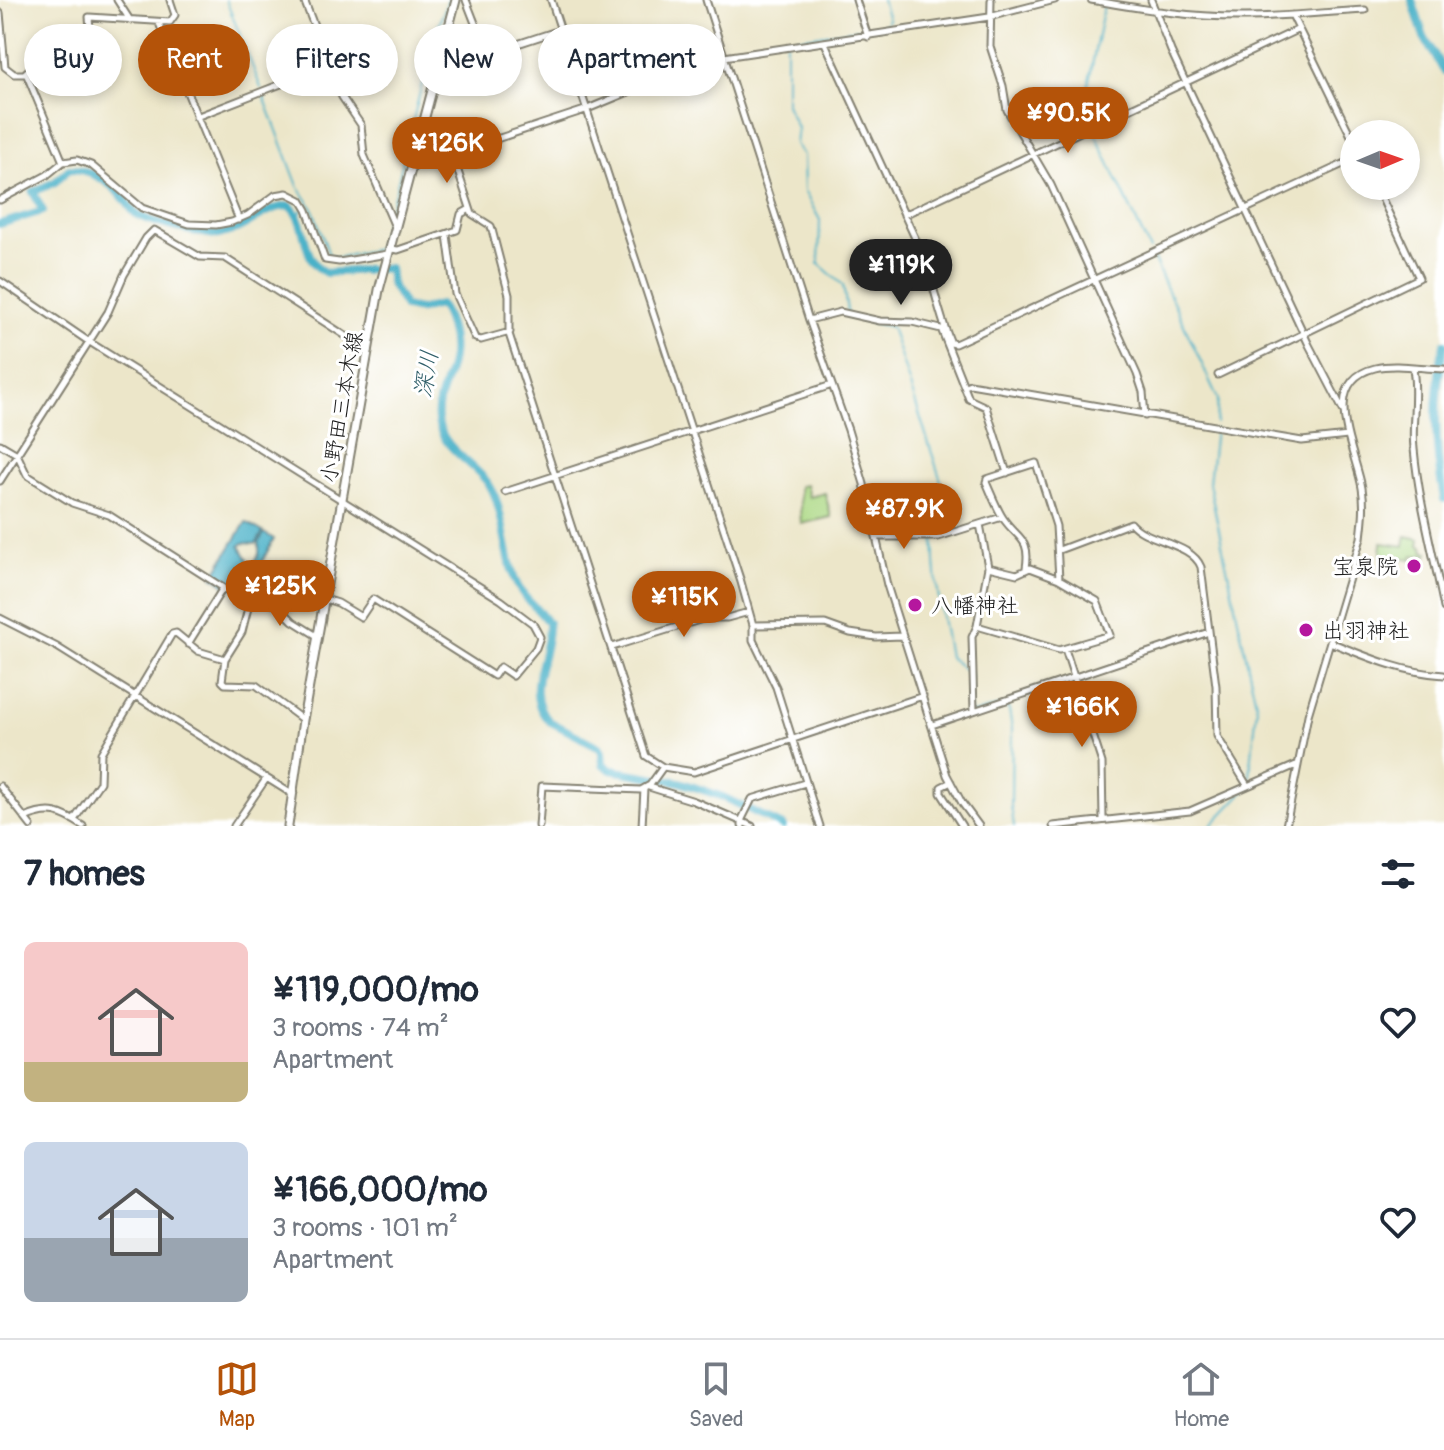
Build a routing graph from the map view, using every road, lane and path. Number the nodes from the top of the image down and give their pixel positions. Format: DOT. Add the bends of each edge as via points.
graph roads {
  1 [pos="117,0"];
  2 [pos="170,0"];
  3 [pos="304,0"];
  4 [pos="456,0"];
  5 [pos="466,0"];
  6 [pos="551,0"];
  7 [pos="706,0"];
  8 [pos="856,0"];
  9 [pos="991,0"];
  10 [pos="1055,0"];
  11 [pos="1091,0"];
  12 [pos="1151,0"];
  13 [pos="1104,2"];
  14 [pos="1365,10"];
  15 [pos="1153,11"];
  16 [pos="0,13"];
  17 [pos="1292,15"];
  18 [pos="989,17"];
  19 [pos="131,20"];
  20 [pos="159,23"];
  21 [pos="90,24"];
  22 [pos="314,24"];
  23 [pos="450,24"];
  24 [pos="475,24"];
  25 [pos="558,24"];
  26 [pos="714,24"];
  27 [pos="1299,29"];
  28 [pos="868,37"];
  29 [pos="825,43"];
  30 [pos="725,57"];
  31 [pos="725,60"];
  32 [pos="24,73"];
  33 [pos="1187,83"];
  34 [pos="266,90"];
  35 [pos="36,96"];
  36 [pos="342,96"];
  37 [pos="432,96"];
  38 [pos="581,96"];
  39 [pos="619,96"];
  40 [pos="585,110"];
  41 [pos="196,117"];
  42 [pos="1343,120"];
  43 [pos="452,153"];
  44 [pos="1034,155"];
  45 [pos="63,162"];
  46 [pos="1340,165"];
  47 [pos="414,166"];
  48 [pos="0,200"];
  49 [pos="1383,200"];
  50 [pos="470,209"];
  51 [pos="1246,209"];
  52 [pos="904,215"];
  53 [pos="239,220"];
  54 [pos="396,229"];
  55 [pos="447,235"];
  56 [pos="390,251"];
  57 [pos="0,281"];
  58 [pos="1093,281"];
  59 [pos="809,320"];
  60 [pos="944,331"];
  61 [pos="510,332"];
  62 [pos="1305,334"];
  63 [pos="88,341"];
  64 [pos="369,351"];
  65 [pos="1413,369"];
  66 [pos="1444,369"];
  67 [pos="1218,375"];
  68 [pos="832,385"];
  69 [pos="965,386"];
  70 [pos="1344,412"];
  71 [pos="1145,416"];
  72 [pos="690,431"];
  73 [pos="1348,436"];
  74 [pos="0,444"];
  75 [pos="17,454"];
  76 [pos="1007,473"];
  77 [pos="556,474"];
  78 [pos="0,481"];
  79 [pos="505,492"];
  80 [pos="343,501"];
  81 [pos="1002,517"];
  82 [pos="980,524"];
  83 [pos="876,537"];
  84 [pos="1059,550"];
  85 [pos="988,567"];
  86 [pos="1026,568"];
  87 [pos="1059,579"];
  88 [pos="223,588"];
  89 [pos="325,599"];
  90 [pos="250,600"];
  91 [pos="1444,608"];
  92 [pos="749,612"];
  93 [pos="0,618"];
  94 [pos="753,625"];
  95 [pos="977,626"];
  96 [pos="1209,632"];
  97 [pos="902,636"];
  98 [pos="319,637"];
  99 [pos="1330,642"];
  100 [pos="188,644"];
  101 [pos="612,647"];
  102 [pos="1065,649"];
  103 [pos="225,659"];
  104 [pos="1444,675"];
  105 [pos="1073,676"];
  106 [pos="923,696"];
  107 [pos="136,697"];
  108 [pos="973,711"];
  109 [pos="303,720"];
  110 [pos="932,725"];
  111 [pos="792,739"];
  112 [pos="1297,764"];
  113 [pos="663,767"];
  114 [pos="266,779"];
  115 [pos="951,782"];
  116 [pos="805,783"];
  117 [pos="1249,784"];
  118 [pos="0,786"];
  119 [pos="648,787"];
  120 [pos="292,794"];
  121 [pos="25,818"];
  122 [pos="1103,819"];
  123 [pos="74,820"];
  124 [pos="742,821"];
  125 [pos="31,826"];
  126 [pos="83,826"];
  127 [pos="234,826"];
  128 [pos="288,826"];
  129 [pos="539,826"];
  130 [pos="642,826"];
  131 [pos="752,826"];
  132 [pos="820,826"];
  133 [pos="962,826"];
  134 [pos="979,826"];
  135 [pos="1053,826"];
  136 [pos="1286,826"];
  1 -- 19 [label="street"];
  2 -- 20 [label="street" via="173,20"];
  3 -- 22 [label="street"];
  4 -- 23 [label="main road, 小野田三本木線"];
  5 -- 24 [label="street"];
  6 -- 25 [label="street"];
  7 -- 26 [label="street"];
  8 -- 28 [label="street"];
  9 -- 18 [label="street"];
  10 -- 18 [label="street"];
  11 -- 13 [label="street"];
  12 -- 15 [label="street"];
  13 -- 15 [label="street"];
  14 -- 17 [label="street"];
  15 -- 17 [label="street"];
  15 -- 33 [label="street"];
  16 -- 32 [label="street" via="5,67"];
  17 -- 27 [label="street"];
  18 -- 28 [label="street"];
  18 -- 44 [label="street" via="993,59 1007,110"];
  19 -- 20 [label="street"];
  19 -- 21 [label="street" via="89,17"];
  20 -- 41 [label="street"];
  27 -- 33 [label="street"];
  27 -- 42 [label="street"];
  28 -- 29 [label="street"];
  29 -- 30 [label="street"];
  29 -- 52 [label="street"];
  31 -- 59 [label="street"];
  33 -- 44 [label="street"];
  33 -- 51 [label="street"];
  34 -- 41 [label="street"];
  35 -- 45 [label="street"];
  36 -- 54 [label="street" via="361,125 367,163"];
  37 -- 47 [label="main road, 小野田三本木線"];
  38 -- 40 [label="street"];
  39 -- 40 [label="street"];
  40 -- 43 [label="street"];
  40 -- 72 [label="street"];
  41 -- 53 [label="street"];
  43 -- 47 [label="street"];
  43 -- 50 [label="street"];
  44 -- 52 [label="street"];
  44 -- 58 [label="street"];
  45 -- 48 [label="street"];
  45 -- 53 [label="street" via="85,161 142,208 182,222 216,225"];
  46 -- 51 [label="street"];
  47 -- 54 [label="main road, 小野田三本木線"];
  49 -- 62 [label="street" via="1419,278"];
  50 -- 55 [label="street" via="461,214 457,230"];
  50 -- 61 [label="street" via="491,226 509,295"];
  51 -- 58 [label="street"];
  51 -- 62 [label="street"];
  52 -- 60 [label="street" via="933,279"];
  53 -- 56 [label="street" via="275,195 287,193 307,210 325,260"];
  54 -- 56 [label="main road, 小野田三本木線"];
  55 -- 56 [label="street"];
  55 -- 61 [label="street" via="455,294 475,338"];
  56 -- 64 [label="main road, 小野田三本木線"];
  57 -- 63 [label="street"];
  58 -- 60 [label="street" via="955,344"];
  58 -- 71 [label="street" via="1137,374"];
  59 -- 60 [label="street" via="847,313"];
  59 -- 68 [label="street"];
  60 -- 69 [label="street"];
  61 -- 77 [label="street"];
  62 -- 67 [label="street"];
  62 -- 70 [label="street"];
  63 -- 64 [label="street" via="154,230 200,257 225,258"];
  63 -- 75 [label="street"];
  63 -- 80 [label="street"];
  64 -- 80 [label="main road, 小野田三本木線"];
  65 -- 66 [label="street"];
  65 -- 70 [label="street" via="1379,367 1361,373 1349,386"];
  65 -- 91 [label="street" via="1415,459"];
  68 -- 72 [label="street"];
  68 -- 83 [label="street"];
  69 -- 71 [label="street"];
  69 -- 76 [label="street" via="970,400 986,407"];
  70 -- 73 [label="street"];
  71 -- 73 [label="street" via="1302,441"];
  72 -- 77 [label="street"];
  72 -- 92 [label="street"];
  73 -- 99 [label="street" via="1364,511"];
  74 -- 75 [label="street"];
  75 -- 78 [label="street"];
  75 -- 88 [label="street" via="32,478 78,506 109,515"];
  76 -- 81 [label="street" via="986,482"];
  76 -- 84 [label="street" via="1036,463"];
  77 -- 79 [label="street"];
  77 -- 101 [label="street"];
  80 -- 89 [label="main road, 小野田三本木線"];
  80 -- 89 [label="street" via="501,600 533,624 540,637 513,676 500,667 494,676 373,599 361,617"];
  81 -- 82 [label="street"];
  81 -- 86 [label="street" via="1029,552"];
  82 -- 83 [label="street" via="934,537"];
  82 -- 85 [label="street"];
  83 -- 97 [label="street"];
  84 -- 87 [label="street"];
  84 -- 96 [label="street" via="1131,523 1152,534 1194,557 1201,567"];
  85 -- 86 [label="street" via="1017,574"];
  85 -- 95 [label="street"];
  86 -- 87 [label="street"];
  87 -- 102 [label="street" via="1097,601 1110,635"];
  88 -- 90 [label="street"];
  88 -- 100 [label="street"];
  89 -- 98 [label="main road, 小野田三本木線"];
  90 -- 98 [label="street" via="277,605"];
  90 -- 103 [label="street" via="242,632"];
  92 -- 94 [label="street"];
  92 -- 101 [label="street" via="706,618"];
  93 -- 107 [label="street"];
  94 -- 97 [label="street" via="825,624 850,633"];
  94 -- 111 [label="street" via="753,640 776,687"];
  95 -- 102 [label="street"];
  95 -- 108 [label="street" via="972,637"];
  96 -- 105 [label="street"];
  96 -- 117 [label="street" via="1217,736"];
  97 -- 106 [label="street"];
  98 -- 109 [label="main road, 小野田三本木線"];
  99 -- 104 [label="street" via="1378,662"];
  99 -- 112 [label="street"];
  100 -- 103 [label="street"];
  100 -- 107 [label="street" via="172,634"];
  101 -- 113 [label="street" via="645,753"];
  102 -- 105 [label="street"];
  103 -- 109 [label="street" via="225,684 256,685"];
  105 -- 108 [label="street"];
  105 -- 122 [label="street" via="1102,763"];
  106 -- 110 [label="street"];
  106 -- 111 [label="street"];
  107 -- 114 [label="street"];
  107 -- 123 [label="street" via="101,753 100,782"];
  108 -- 110 [label="street"];
  109 -- 120 [label="main road, 小野田三本木線"];
  110 -- 115 [label="street"];
  111 -- 113 [label="street" via="694,772"];
  111 -- 116 [label="street"];
  112 -- 117 [label="street"];
  112 -- 136 [label="street"];
  113 -- 119 [label="street"];
  114 -- 120 [label="street"];
  114 -- 127 [label="street"];
  115 -- 133 [label="street" via="941,787 941,793"];
  115 -- 134 [label="street"];
  116 -- 124 [label="street" via="751,801"];
  116 -- 132 [label="street"];
  117 -- 122 [label="street" via="1190,811"];
  118 -- 121 [label="street"];
  119 -- 124 [label="street"];
  119 -- 129 [label="street" via="542,786"];
  119 -- 130 [label="street"];
  120 -- 128 [label="main road, 小野田三本木線"];
  121 -- 123 [label="street" via="45,812"];
  121 -- 125 [label="street"];
  122 -- 135 [label="street"];
  123 -- 126 [label="street"];
  124 -- 131 [label="street"];
}
